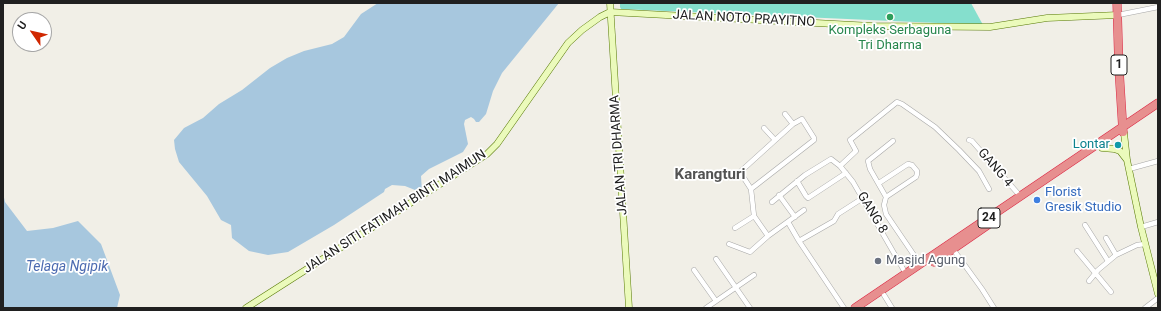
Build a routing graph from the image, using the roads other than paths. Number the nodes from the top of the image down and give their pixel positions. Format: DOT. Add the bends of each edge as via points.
graph roads {
  1 [pos="610,3"];
  2 [pos="1118,3"];
  3 [pos="1158,8"];
  4 [pos="610,12"];
  5 [pos="1118,15"];
  6 [pos="1158,103"];
  7 [pos="1158,109"];
  8 [pos="785,114"];
  9 [pos="793,124"];
  10 [pos="764,128"];
  11 [pos="1123,131"];
  12 [pos="775,140"];
  13 [pos="893,140"];
  14 [pos="969,140"];
  15 [pos="1102,148"];
  16 [pos="1127,160"];
  17 [pos="1158,161"];
  18 [pos="840,166"];
  19 [pos="1129,169"];
  20 [pos="846,173"];
  21 [pos="797,181"];
  22 [pos="879,183"];
  23 [pos="752,189"];
  24 [pos="989,189"];
  25 [pos="779,195"];
  26 [pos="886,197"];
  27 [pos="1021,197"];
  28 [pos="863,198"];
  29 [pos="772,202"];
  30 [pos="804,210"];
  31 [pos="754,216"];
  32 [pos="795,217"];
  33 [pos="788,222"];
  34 [pos="1158,222"];
  35 [pos="1084,225"];
  36 [pos="1141,227"];
  37 [pos="735,228"];
  38 [pos="768,236"];
  39 [pos="1106,238"];
  40 [pos="799,241"];
  41 [pos="729,244"];
  42 [pos="1145,244"];
  43 [pos="953,249"];
  44 [pos="1077,251"];
  45 [pos="1116,255"];
  46 [pos="716,259"];
  47 [pos="1108,261"];
  48 [pos="922,266"];
  49 [pos="694,270"];
  50 [pos="1095,273"];
  51 [pos="906,274"];
  52 [pos="754,275"];
  53 [pos="1089,281"];
  54 [pos="736,288"];
  55 [pos="1111,292"];
  56 [pos="1158,294"];
  57 [pos="884,295"];
  58 [pos="1158,298"];
  59 [pos="716,301"];
  60 [pos="246,308"];
  61 [pos="629,308"];
  62 [pos="706,308"];
  63 [pos="750,308"];
  64 [pos="844,308"];
  65 [pos="855,308"];
  66 [pos="864,308"];
  67 [pos="892,308"];
  68 [pos="994,308"];
  69 [pos="1145,308"];
  1 -- 4 [label="street, JALAN TRI DHARMA"];
  2 -- 5 [label="highway, 1"];
  3 -- 5 [label="street"];
  4 -- 5 [label="street, JALAN NOTO PRAYITNO" via="872,26 990,27 1047,18"];
  4 -- 60 [label="street, JALAN SITI FATIMAH BINTI MAIMUN" via="582,30 568,43 497,144 487,154"];
  4 -- 61 [label="street, JALAN TRI DHARMA"];
  5 -- 11 [label="highway, 1"];
  6 -- 11 [label="highway"];
  7 -- 11 [label="highway"];
  8 -- 9 [label="street"];
  9 -- 12 [label="street"];
  9 -- 23 [label="street" via="802,119 814,140"];
  10 -- 12 [label="street"];
  11 -- 15 [label="highway, 24"];
  11 -- 16 [label="street"];
  11 -- 27 [label="highway, 24"];
  12 -- 23 [label="street" via="740,172"];
  13 -- 22 [label="street" via="868,161"];
  14 -- 27 [label="street, GANG 4"];
  15 -- 16 [label="street" via="1114,149"];
  15 -- 43 [label="highway, 24"];
  16 -- 19 [label="street"];
  17 -- 19 [label="street"];
  18 -- 20 [label="street, GANG 8"];
  18 -- 21 [label="street, GANG 8" via="830,159"];
  18 -- 24 [label="street" via="856,151 850,140 896,102 935,127 967,157 983,176"];
  19 -- 36 [label="street"];
  20 -- 21 [label="street" via="808,198"];
  20 -- 28 [label="street, GANG 8"];
  21 -- 25 [label="street"];
  22 -- 26 [label="street"];
  22 -- 26 [label="street" via="908,164 917,171 916,177"];
  23 -- 31 [label="street"];
  25 -- 29 [label="street"];
  25 -- 32 [label="street"];
  26 -- 48 [label="street" via="884,209"];
  27 -- 48 [label="highway, 24"];
  28 -- 40 [label="street" via="838,214 834,221"];
  28 -- 51 [label="street, GANG 8"];
  30 -- 32 [label="street"];
  31 -- 37 [label="street"];
  31 -- 38 [label="street"];
  32 -- 33 [label="street"];
  33 -- 38 [label="street"];
  33 -- 40 [label="street"];
  34 -- 36 [label="street"];
  35 -- 47 [label="street"];
  36 -- 42 [label="street"];
  38 -- 41 [label="street" via="749,252"];
  39 -- 45 [label="street"];
  40 -- 64 [label="street"];
  42 -- 45 [label="street"];
  42 -- 56 [label="street"];
  43 -- 48 [label="highway, 24"];
  43 -- 68 [label="street"];
  44 -- 50 [label="street"];
  45 -- 47 [label="street"];
  46 -- 54 [label="street"];
  47 -- 50 [label="street"];
  48 -- 51 [label="highway, 24"];
  48 -- 57 [label="highway, 24"];
  49 -- 59 [label="street"];
  50 -- 53 [label="street"];
  50 -- 55 [label="street"];
  51 -- 65 [label="highway, 24"];
  52 -- 54 [label="street"];
  54 -- 59 [label="street"];
  54 -- 63 [label="street"];
  57 -- 66 [label="highway, 24"];
  57 -- 67 [label="street"];
  58 -- 69 [label="street"];
  59 -- 62 [label="street"];
}
